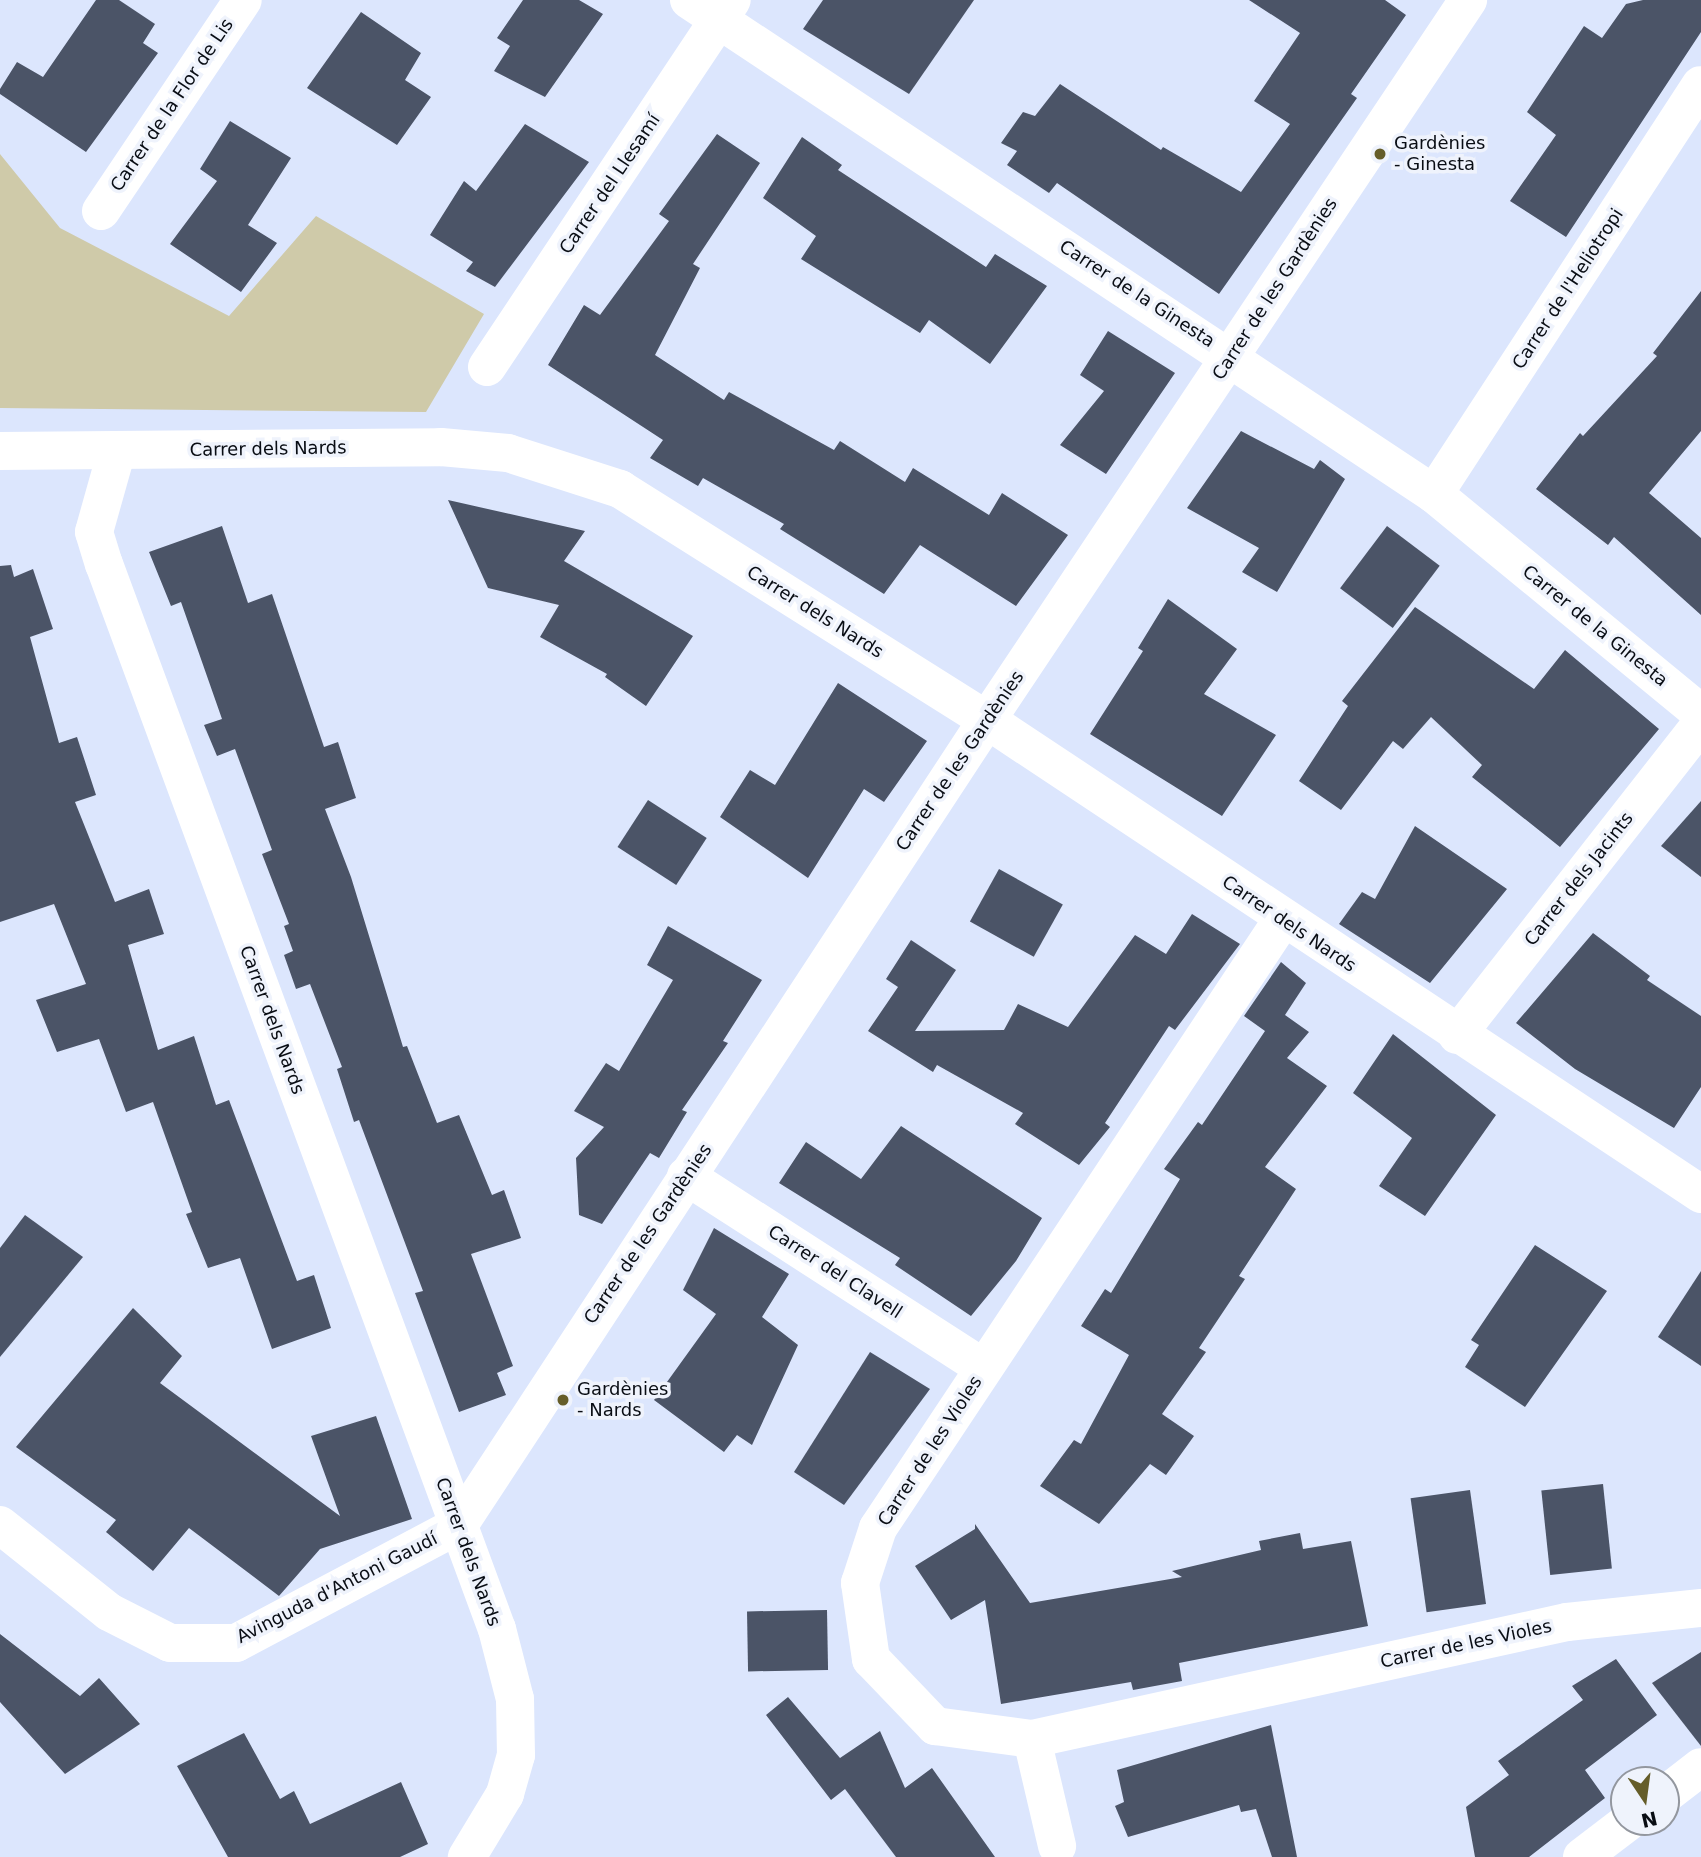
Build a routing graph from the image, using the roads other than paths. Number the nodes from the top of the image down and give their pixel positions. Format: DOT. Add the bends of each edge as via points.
graph roads {
  1 [pos="243,0"];
  2 [pos="1468,0"];
  3 [pos="714,6"];
  4 [pos="1701,85"];
  5 [pos="1688,134"];
  6 [pos="101,211"];
  7 [pos="1231,357"];
  8 [pos="487,368"];
  9 [pos="117,450"];
  10 [pos="0,451"];
  11 [pos="1434,494"];
  12 [pos="1701,713"];
  13 [pos="986,720"];
  14 [pos="1701,724"];
  15 [pos="1282,920"];
  16 [pos="1457,1035"];
  17 [pos="686,1176"];
  18 [pos="1701,1194"];
  19 [pos="984,1368"];
  20 [pos="0,1525"];
  21 [pos="458,1525"];
  22 [pos="1701,1608"];
  23 [pos="1032,1739"];
  24 [pos="1701,1767"];
  25 [pos="1680,1783"];
  26 [pos="1610,1836"];
  27 [pos="1057,1846"];
  28 [pos="467,1857"];
  29 [pos="1582,1857"];
  1 -- 6 [label="street, Carrer de la Flor de Lis"];
  2 -- 7 [label="street, Carrer de les Gardènies"];
  3 -- 7 [label="street, Carrer de la Ginesta"];
  3 -- 8 [label="street, Carrer del Llesamí"];
  4 -- 5 [label="street, Carrer de l'Heliotropi"];
  5 -- 11 [label="street, Carrer de l'Heliotropi"];
  7 -- 11 [label="street, Carrer de la Ginesta"];
  7 -- 13 [label="street, Carrer de les Gardènies"];
  9 -- 10 [label="street"];
  9 -- 13 [label="street, Carrer dels Nards" via="441,447 508,453 620,489"];
  9 -- 21 [label="street, Carrer dels Nards" via="94,532 104,564"];
  11 -- 12 [label="street, Carrer de la Ginesta"];
  13 -- 15 [label="street, Carrer dels Nards"];
  13 -- 17 [label="street, Carrer de les Gardènies"];
  14 -- 16 [label="street, Carrer dels Jacints"];
  15 -- 16 [label="street, Carrer dels Nards"];
  15 -- 19 [label="street, Carrer de les Violes"];
  16 -- 18 [label="street, Carrer dels Nards"];
  17 -- 19 [label="street, Carrer del Clavell"];
  17 -- 21 [label="street, Carrer de les Gardènies"];
  19 -- 23 [label="street, Carrer de les Violes" via="878,1528 860,1583 871,1659 935,1726"];
  20 -- 21 [label="street, Avinguda d'Antoni Gaudí" via="109,1612 170,1643 236,1643"];
  21 -- 28 [label="street, Carrer dels Nards" via="497,1629 515,1699 516,1755 505,1794"];
  22 -- 23 [label="street, Carrer de les Violes" via="1567,1622"];
  23 -- 27 [label="street"];
  24 -- 25 [label="street"];
  26 -- 29 [label="street"];
}
